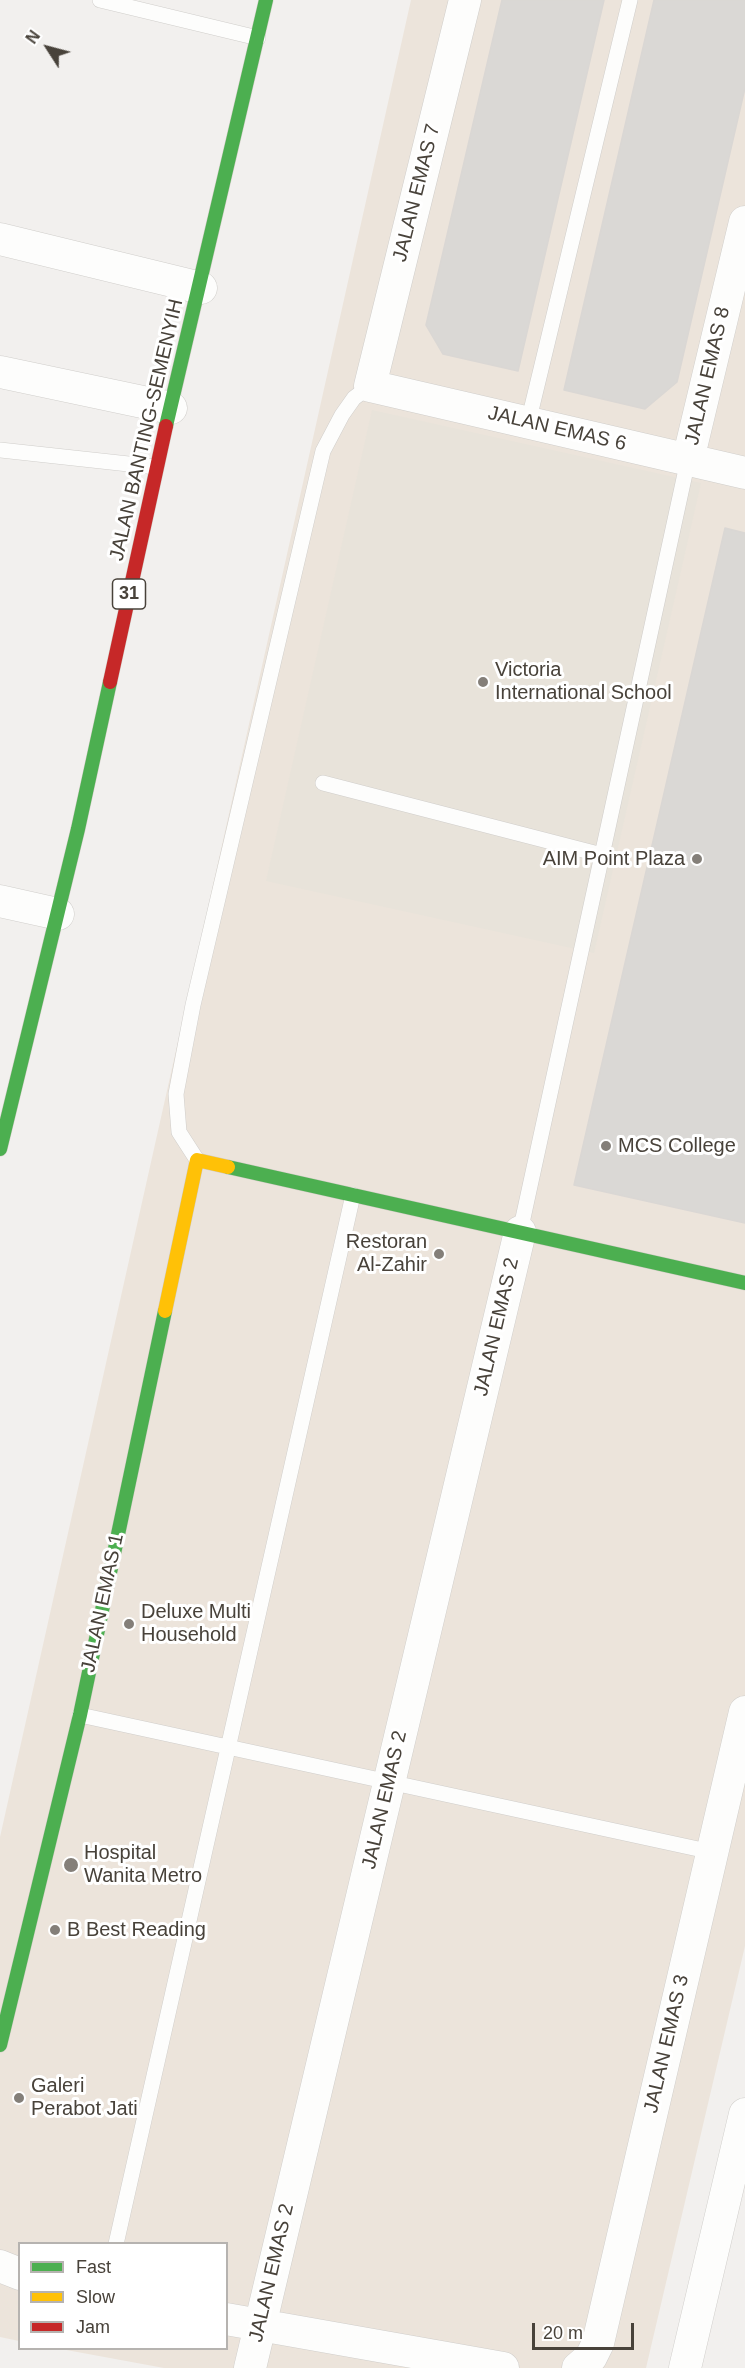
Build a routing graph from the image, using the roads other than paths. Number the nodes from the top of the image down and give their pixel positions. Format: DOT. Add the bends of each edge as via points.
graph roads {
  1 [pos="100,0"];
  2 [pos="266,0"];
  3 [pos="465,0"];
  4 [pos="630,0"];
  5 [pos="258,38"];
  6 [pos="745,222"];
  7 [pos="0,239"];
  8 [pos="201,288"];
  9 [pos="0,372"];
  10 [pos="370,386"];
  11 [pos="171,408"];
  12 [pos="528,423"];
  13 [pos="0,450"];
  14 [pos="688,460"];
  15 [pos="156,467"];
  16 [pos="745,473"];
  17 [pos="323,783"];
  18 [pos="602,855"];
  19 [pos="0,900"];
  20 [pos="58,914"];
  21 [pos="0,1149"];
  22 [pos="198,1160"];
  23 [pos="353,1195"];
  24 [pos="520,1232"];
  25 [pos="745,1283"];
  26 [pos="745,1712"];
  27 [pos="80,1715"];
  28 [pos="227,1748"];
  29 [pos="388,1784"];
  30 [pos="712,1852"];
  31 [pos="0,2045"];
  32 [pos="745,2115"];
  33 [pos="116,2242"];
  34 [pos="0,2266"];
  35 [pos="18,2273"];
  36 [pos="228,2319"];
  37 [pos="260,2326"];
  38 [pos="250,2368"];
  39 [pos="503,2368"];
  40 [pos="578,2368"];
  41 [pos="685,2368"];
  1 -- 5 [label="lane"];
  2 -- 5 [label="street, JALAN BANTING-SEMENYIH / 31"];
  3 -- 10 [label="street, JALAN EMAS 7"];
  4 -- 12 [label="lane"];
  5 -- 8 [label="street, JALAN BANTING-SEMENYIH / 31"];
  6 -- 14 [label="street, JALAN EMAS 8"];
  7 -- 8 [label="street"];
  8 -- 11 [label="street, JALAN BANTING-SEMENYIH / 31"];
  9 -- 11 [label="street"];
  10 -- 12 [label="street, JALAN EMAS 6"];
  10 -- 22 [label="lane" via="354,398 324,451 193,1005 176,1094 179,1132"];
  11 -- 15 [label="street, JALAN BANTING-SEMENYIH / 31"];
  12 -- 14 [label="street, JALAN EMAS 6"];
  13 -- 15 [label="lane"];
  14 -- 16 [label="street, JALAN EMAS 6"];
  14 -- 18 [label="lane"];
  15 -- 20 [label="street, JALAN BANTING-SEMENYIH / 31"];
  17 -- 18 [label="lane"];
  18 -- 24 [label="lane"];
  19 -- 20 [label="street"];
  20 -- 21 [label="street, JALAN BANTING-SEMENYIH / 31"];
  22 -- 23 [label="street"];
  22 -- 27 [label="street, JALAN EMAS 1"];
  23 -- 24 [label="street"];
  23 -- 28 [label="lane"];
  24 -- 25 [label="street"];
  24 -- 29 [label="street, JALAN EMAS 2"];
  26 -- 30 [label="street, JALAN EMAS 3"];
  27 -- 28 [label="lane"];
  27 -- 31 [label="street, JALAN EMAS 1"];
  28 -- 29 [label="lane"];
  28 -- 33 [label="lane"];
  29 -- 30 [label="lane"];
  29 -- 37 [label="street, JALAN EMAS 2"];
  30 -- 40 [label="street, JALAN EMAS 3" via="598,2343 591,2357"];
  32 -- 41 [label="street"];
  34 -- 35 [label="street"];
  36 -- 37 [label="street"];
  37 -- 38 [label="street, JALAN EMAS 2"];
  37 -- 39 [label="street"];
}
